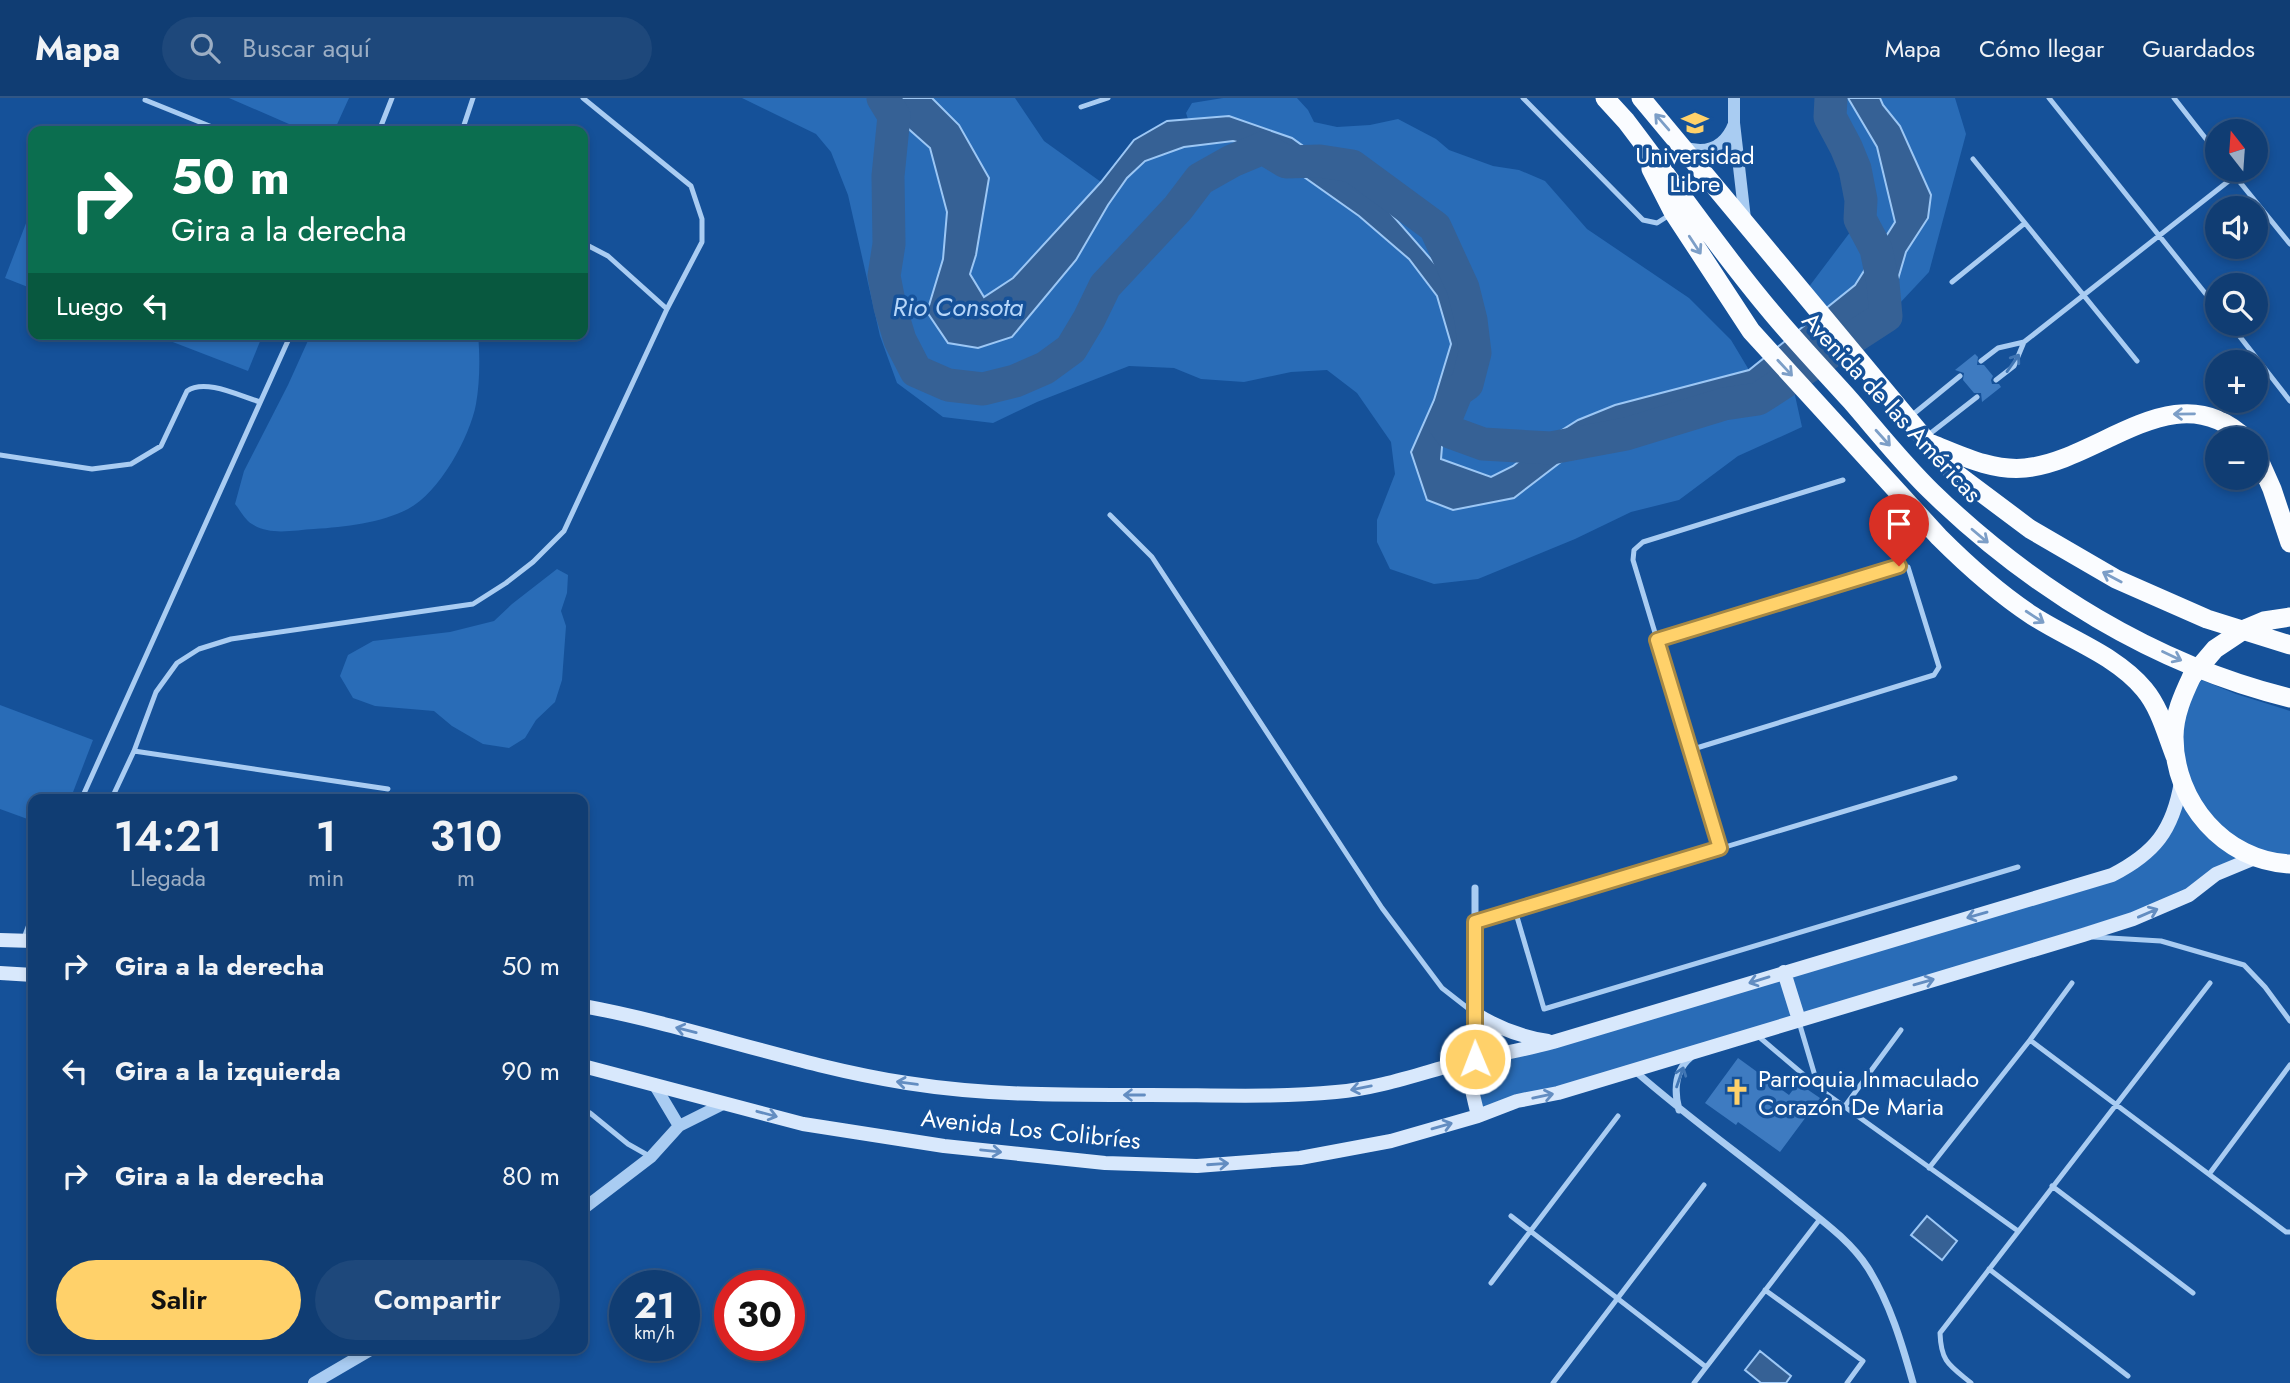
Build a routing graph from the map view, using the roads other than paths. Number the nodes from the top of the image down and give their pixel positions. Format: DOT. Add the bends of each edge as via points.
graph roads {
  1 [pos="392,98"];
  2 [pos="473,98"];
  3 [pos="583,98"];
  4 [pos="1108,98"];
  5 [pos="1523,98"];
  6 [pos="1605,98"];
  7 [pos="1641,98"];
  8 [pos="1734,98"];
  9 [pos="2049,98"];
  10 [pos="2174,98"];
  11 [pos="145,100"];
  12 [pos="1082,107"];
  13 [pos="1626,121"];
  14 [pos="1734,123"];
  15 [pos="210,126"];
  16 [pos="381,126"];
  17 [pos="464,126"];
  18 [pos="2205,138"];
  19 [pos="1683,147"];
  20 [pos="1972,159"];
  21 [pos="2227,182"];
  22 [pos="2240,182"];
  23 [pos="1673,212"];
  24 [pos="2025,223"];
  25 [pos="1745,224"];
  26 [pos="2160,235"];
  27 [pos="2290,244"];
  28 [pos="588,246"];
  29 [pos="1952,282"];
  30 [pos="2205,293"];
  31 [pos="2085,296"];
  32 [pos="667,309"];
  33 [pos="2239,336"];
  34 [pos="288,340"];
  35 [pos="2024,342"];
  36 [pos="2137,360"];
  37 [pos="1981,361"];
  38 [pos="1960,376"];
  39 [pos="1996,380"];
  40 [pos="1977,397"];
  41 [pos="2290,401"];
  42 [pos="260,402"];
  43 [pos="1908,418"];
  44 [pos="2230,427"];
  45 [pos="1926,440"];
  46 [pos="0,455"];
  47 [pos="2268,479"];
  48 [pos="1843,480"];
  49 [pos="1110,515"];
  50 [pos="2290,543"];
  51 [pos="2290,617"];
  52 [pos="1657,640"];
  53 [pos="2290,645"];
  54 [pos="2290,698"];
  55 [pos="1690,750"];
  56 [pos="134,751"];
  57 [pos="2175,756"];
  58 [pos="1955,778"];
  59 [pos="2181,782"];
  60 [pos="388,789"];
  61 [pos="84,794"];
  62 [pos="114,794"];
  63 [pos="1720,848"];
  64 [pos="2257,857"];
  65 [pos="2288,864"];
  66 [pos="2018,867"];
  67 [pos="1475,888"];
  68 [pos="1515,910"];
  69 [pos="1475,922"];
  70 [pos="2083,935"];
  71 [pos="0,940"];
  72 [pos="28,941"];
  73 [pos="1784,972"];
  74 [pos="0,973"];
  75 [pos="28,975"];
  76 [pos="2072,983"];
  77 [pos="2210,983"];
  78 [pos="588,1007"];
  79 [pos="1474,1013"];
  80 [pos="1799,1020"];
  81 [pos="2290,1021"];
  82 [pos="1901,1030"];
  83 [pos="1755,1034"];
  84 [pos="2030,1040"];
  85 [pos="1553,1042"];
  86 [pos="1700,1051"];
  87 [pos="1475,1059"];
  88 [pos="2290,1065"];
  89 [pos="588,1067"];
  90 [pos="1634,1071"];
  91 [pos="654,1084"];
  92 [pos="1818,1086"];
  93 [pos="725,1103"];
  94 [pos="2116,1103"];
  95 [pos="1845,1106"];
  96 [pos="1679,1110"];
  97 [pos="588,1112"];
  98 [pos="1478,1116"];
  99 [pos="1618,1116"];
  100 [pos="679,1126"];
  101 [pos="651,1157"];
  102 [pos="1929,1168"];
  103 [pos="2210,1173"];
  104 [pos="1704,1185"];
  105 [pos="2052,1186"];
  106 [pos="588,1205"];
  107 [pos="1511,1216"];
  108 [pos="1820,1219"];
  109 [pos="1530,1230"];
  110 [pos="2018,1231"];
  111 [pos="2290,1232"];
  112 [pos="1989,1269"];
  113 [pos="1491,1283"];
  114 [pos="1765,1290"];
  115 [pos="2193,1293"];
  116 [pos="1619,1299"];
  117 [pos="363,1354"];
  118 [pos="1706,1367"];
  119 [pos="2127,1376"];
  120 [pos="314,1383"];
  121 [pos="1553,1383"];
  122 [pos="1694,1383"];
  123 [pos="1847,1383"];
  124 [pos="1913,1383"];
  125 [pos="1971,1383"];
  1 -- 16 [label="lane"];
  2 -- 17 [label="lane"];
  3 -- 32 [label="lane" via="691,186 702,219 702,242"];
  4 -- 12 [label="lane"];
  5 -- 23 [label="lane" via="1643,220 1657,223"];
  6 -- 13 [label="highway, Avenida de las Américas"];
  19 -- 7 [label="highway, Avenida de las Américas, one-way"];
  8 -- 14 [label="street"];
  9 -- 26 [label="lane"];
  10 -- 18 [label="lane"];
  11 -- 15 [label="lane"];
  13 -- 23 [label="highway"];
  13 -- 54 [label="highway, Avenida de las Américas, one-way" via="1772,313 1930,490 1997,550 2115,628 2184,662"];
  14 -- 19 [label="street" via="1720,145 1695,151"];
  14 -- 25 [label="street"];
  19 -- 25 [label="highway, Avenida de las Américas"];
  20 -- 24 [label="lane"];
  21 -- 26 [label="lane"];
  22 -- 27 [label="lane"];
  23 -- 57 [label="highway, one-way" via="1751,331 1938,537 2032,615 2103,656 2141,686 2153,700"];
  24 -- 29 [label="lane"];
  24 -- 31 [label="lane"];
  25 -- 43 [label="highway, Avenida de las Américas"];
  26 -- 30 [label="lane"];
  26 -- 31 [label="lane"];
  28 -- 32 [label="lane" via="608,256"];
  31 -- 35 [label="lane"];
  31 -- 36 [label="lane"];
  32 -- 56 [label="lane" via="564,531 533,562 473,604 231,639 199,649 177,663 156,692"];
  33 -- 41 [label="lane"];
  34 -- 42 [label="lane"];
  35 -- 37 [label="lane" via="1998,348"];
  39 -- 35 [label="lane, one-way" via="2014,366"];
  38 -- 43 [label="lane"];
  40 -- 45 [label="lane"];
  42 -- 46 [label="lane" via="194,386 187,391 161,446 131,464 92,469"];
  42 -- 61 [label="lane"];
  43 -- 45 [label="highway, Avenida de las Américas"];
  44 -- 45 [label="highway, one-way" via="2211,418 2177,413 2054,461 2010,468 1982,464"];
  53 -- 45 [label="highway, Avenida de las Américas, one-way" via="2207,619 2072,555 1989,500 1950,468"];
  47 -- 50 [label="highway"];
  48 -- 52 [label="lane" via="1643,542 1634,550 1633,560"];
  49 -- 79 [label="lane" via="1152,557 1382,908 1442,988"];
  51 -- 57 [label="highway, bridge" via="2245,629 2215,649 2192,676 2177,714"];
  52 -- 55 [label="lane"];
  52 -- 55 [label="lane" via="1899,566 1908,567 1939,667 1934,674"];
  55 -- 63 [label="lane"];
  56 -- 60 [label="lane"];
  56 -- 62 [label="lane"];
  57 -- 59 [label="highway"];
  58 -- 63 [label="lane"];
  59 -- 64 [label="highway" via="2195,810 2211,828"];
  59 -- 73 [label="main road, Avenida Los Colibríes, one-way" via="2177,807 2153,848 2112,875"];
  63 -- 68 [label="lane"];
  64 -- 65 [label="highway"];
  70 -- 64 [label="main road, Avenida Los Colibríes, one-way" via="2189,895 2216,874"];
  66 -- 68 [label="lane" via="1544,1009"];
  67 -- 69 [label="street"];
  68 -- 69 [label="lane"];
  69 -- 79 [label="street"];
  80 -- 70 [label="main road, Avenida Los Colibríes, one-way"];
  70 -- 81 [label="lane" via="2161,941 2244,965"];
  71 -- 72 [label="main road"];
  73 -- 80 [label="main road"];
  73 -- 85 [label="main road, Avenida Los Colibríes, one-way"];
  74 -- 75 [label="main road"];
  76 -- 84 [label="lane"];
  77 -- 94 [label="lane"];
  87 -- 78 [label="main road, Avenida Los Colibríes, one-way" via="1337,1092 1031,1094 909,1084 814,1066"];
  79 -- 85 [label="main road" via="1516,1034"];
  79 -- 87 [label="street"];
  80 -- 83 [label="main road, Avenida Los Colibríes"];
  80 -- 92 [label="lane"];
  82 -- 95 [label="lane"];
  83 -- 86 [label="main road, Avenida Los Colibríes"];
  83 -- 92 [label="lane"];
  84 -- 94 [label="lane"];
  84 -- 102 [label="lane"];
  85 -- 87 [label="main road, Avenida Los Colibríes"];
  86 -- 90 [label="main road, Avenida Los Colibríes"];
  96 -- 86 [label="street, one-way" via="1677,1076 1686,1061"];
  87 -- 98 [label="main road" via="1470,1082"];
  88 -- 103 [label="lane"];
  89 -- 91 [label="main road, Avenida Los Colibríes"];
  90 -- 96 [label="street"];
  98 -- 90 [label="main road, Avenida Los Colibríes, one-way" via="1517,1101"];
  91 -- 93 [label="main road, Avenida Los Colibríes"];
  91 -- 100 [label="street"];
  92 -- 95 [label="lane"];
  93 -- 98 [label="main road, Avenida Los Colibríes, one-way" via="803,1124 944,1146 1105,1163 1197,1166 1300,1158 1391,1141"];
  93 -- 100 [label="street"];
  94 -- 103 [label="lane"];
  94 -- 105 [label="lane"];
  95 -- 102 [label="lane"];
  96 -- 108 [label="street"];
  97 -- 101 [label="lane"];
  99 -- 109 [label="lane"];
  100 -- 101 [label="street"];
  101 -- 106 [label="street"];
  102 -- 110 [label="lane"];
  103 -- 111 [label="lane"];
  104 -- 116 [label="lane"];
  105 -- 110 [label="lane"];
  105 -- 115 [label="lane"];
  107 -- 109 [label="lane"];
  108 -- 114 [label="lane"];
  108 -- 124 [label="street" via="1867,1267 1902,1344"];
  109 -- 113 [label="lane"];
  109 -- 116 [label="lane"];
  110 -- 112 [label="lane"];
  112 -- 119 [label="lane"];
  112 -- 125 [label="lane" via="1940,1333 1941,1353"];
  114 -- 118 [label="lane"];
  114 -- 123 [label="lane" via="1863,1361"];
  116 -- 118 [label="lane"];
  116 -- 121 [label="lane"];
  117 -- 120 [label="street"];
  118 -- 122 [label="lane"];
}
